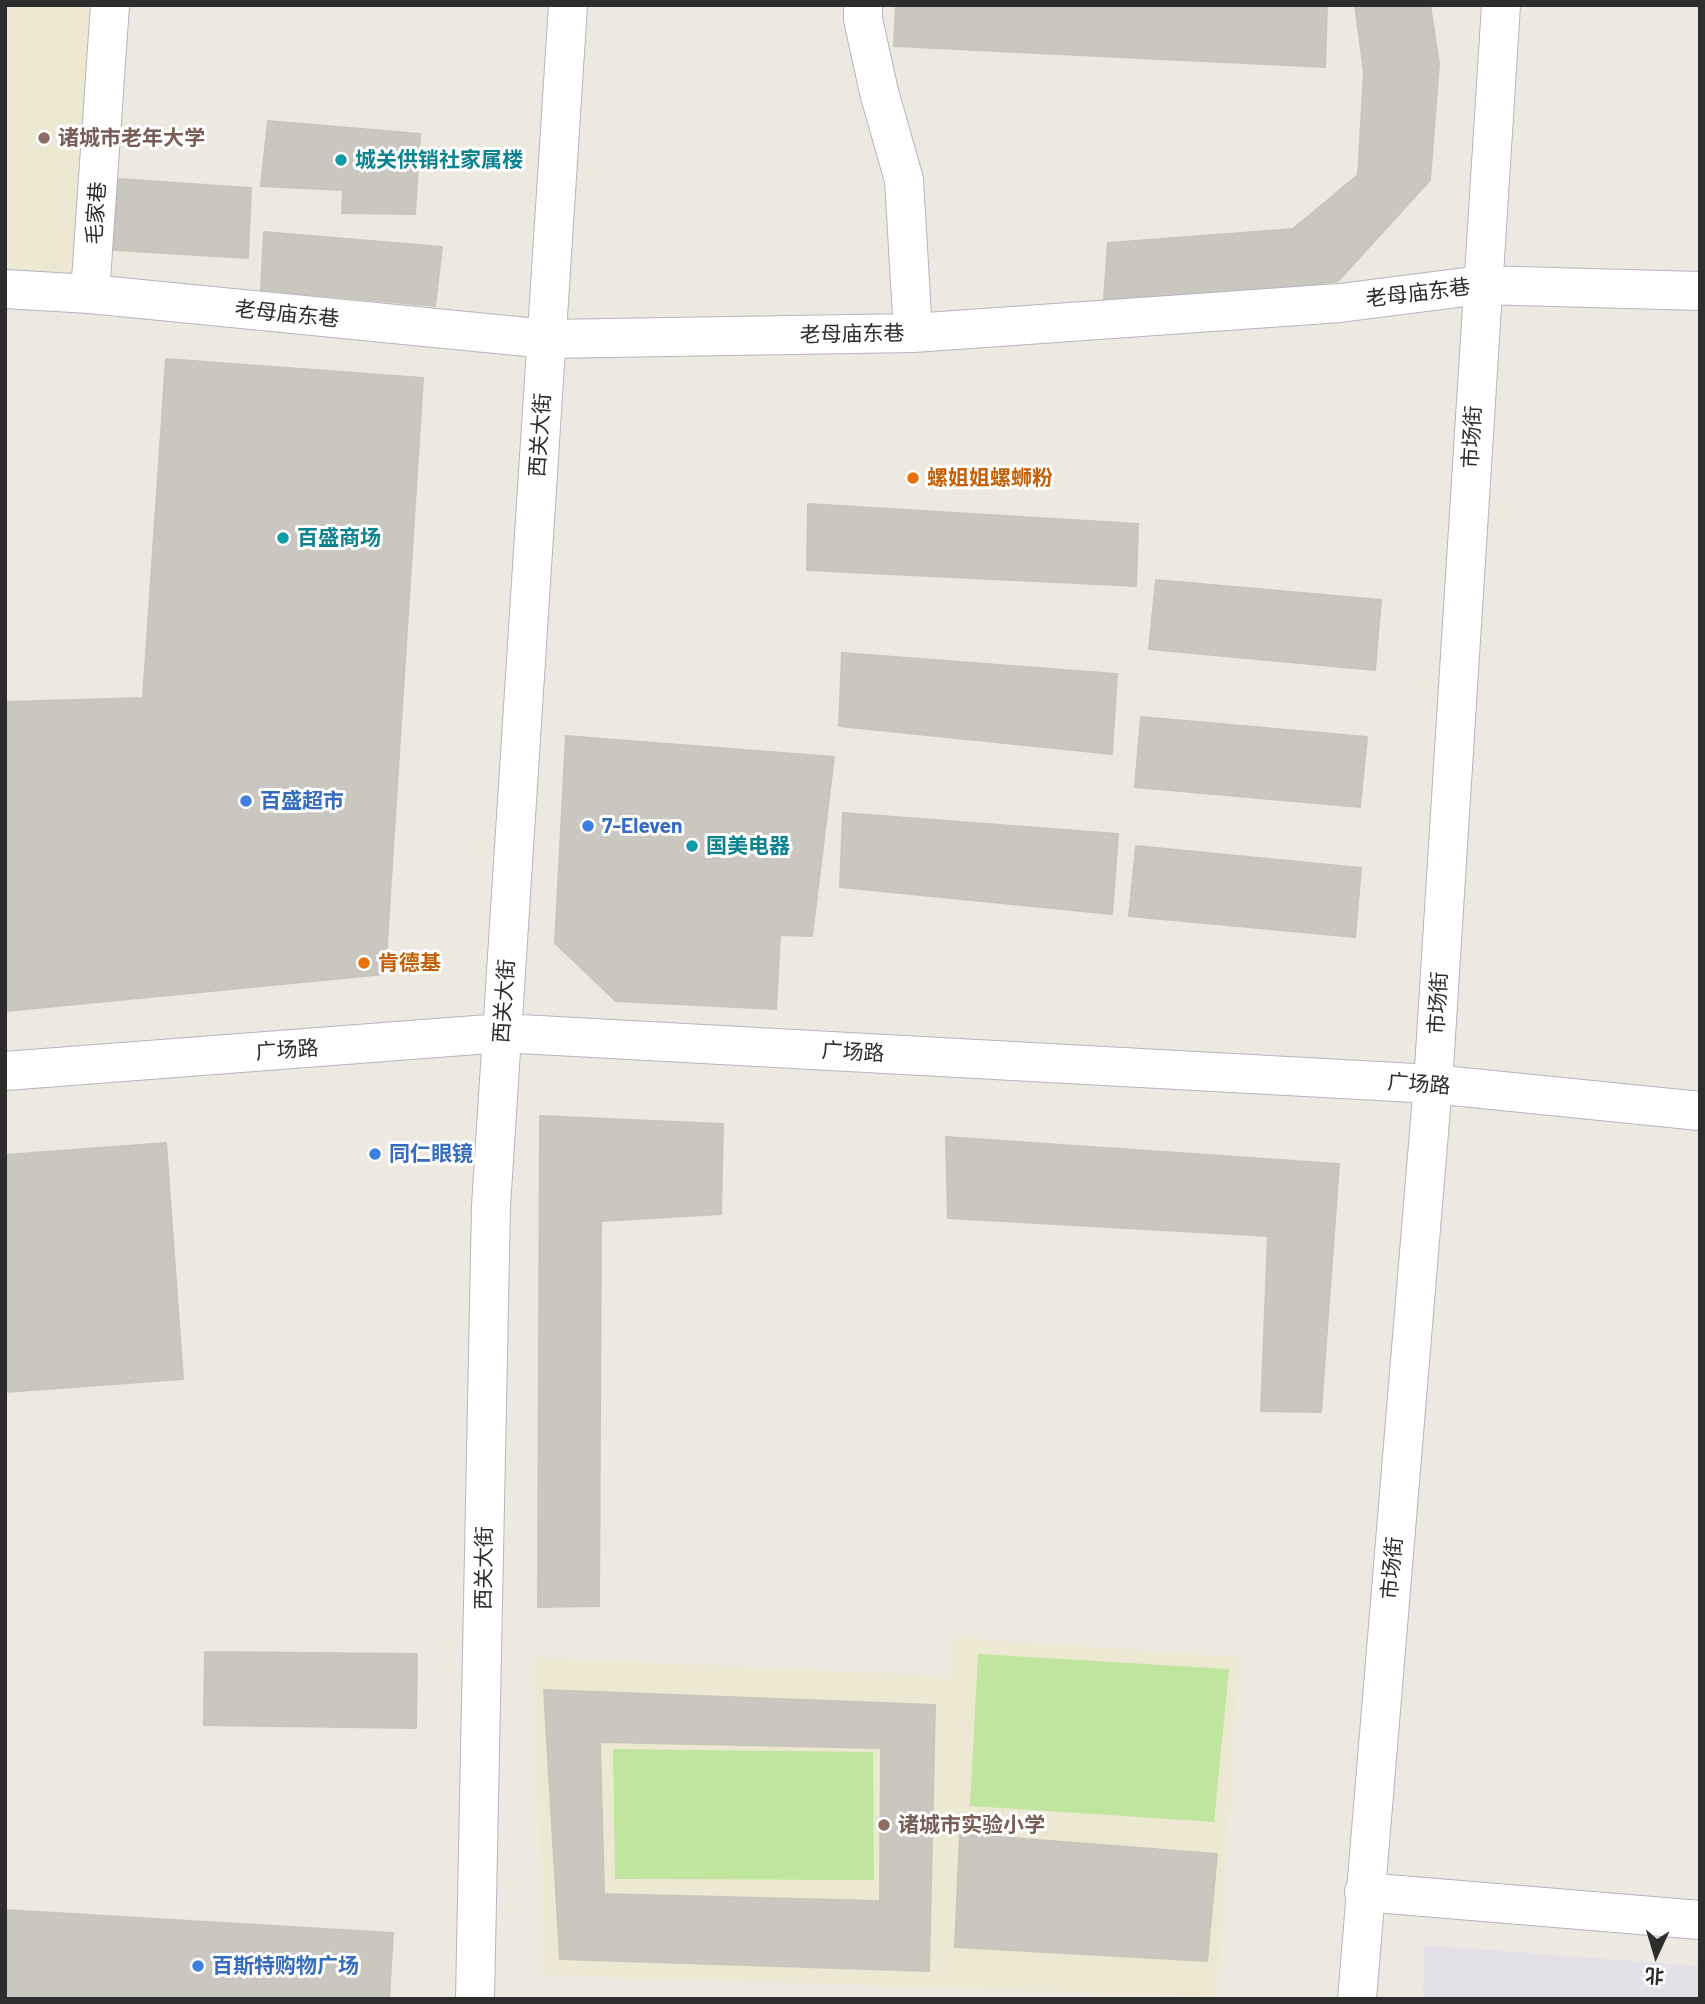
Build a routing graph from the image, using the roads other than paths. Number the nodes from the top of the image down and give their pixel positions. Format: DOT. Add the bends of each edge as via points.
graph roads {
  1 [pos="110,5"];
  2 [pos="568,5"];
  3 [pos="863,5"];
  4 [pos="1501,5"];
  5 [pos="1481,285"];
  6 [pos="5,289"];
  7 [pos="1700,291"];
  8 [pos="90,294"];
  9 [pos="913,333"];
  10 [pos="547,339"];
  11 [pos="502,1033"];
  12 [pos="5,1071"];
  13 [pos="1433,1084"];
  14 [pos="1700,1111"];
  15 [pos="1364,1892"];
  16 [pos="1700,1920"];
  17 [pos="475,1999"];
  18 [pos="1357,1999"];
  1 -- 8 [label="street, 毛家巷"];
  2 -- 10 [label="street, 西关大街"];
  3 -- 9 [label="street" via="879,92 904,180"];
  4 -- 5 [label="street, 市场街"];
  5 -- 7 [label="street, 老母庙东巷"];
  5 -- 9 [label="street, 老母庙东巷" via="1340,303"];
  5 -- 13 [label="street, 市场街"];
  6 -- 8 [label="street, 老母庙东巷"];
  8 -- 10 [label="street, 老母庙东巷"];
  9 -- 10 [label="street, 老母庙东巷"];
  10 -- 11 [label="street, 西关大街"];
  11 -- 12 [label="street, 广场路"];
  11 -- 13 [label="street, 广场路"];
  11 -- 17 [label="street, 西关大街" via="491,1206"];
  13 -- 14 [label="street, 广场路"];
  13 -- 15 [label="street, 市场街"];
  15 -- 16 [label="street"];
  15 -- 18 [label="street, 市场街"];
}
